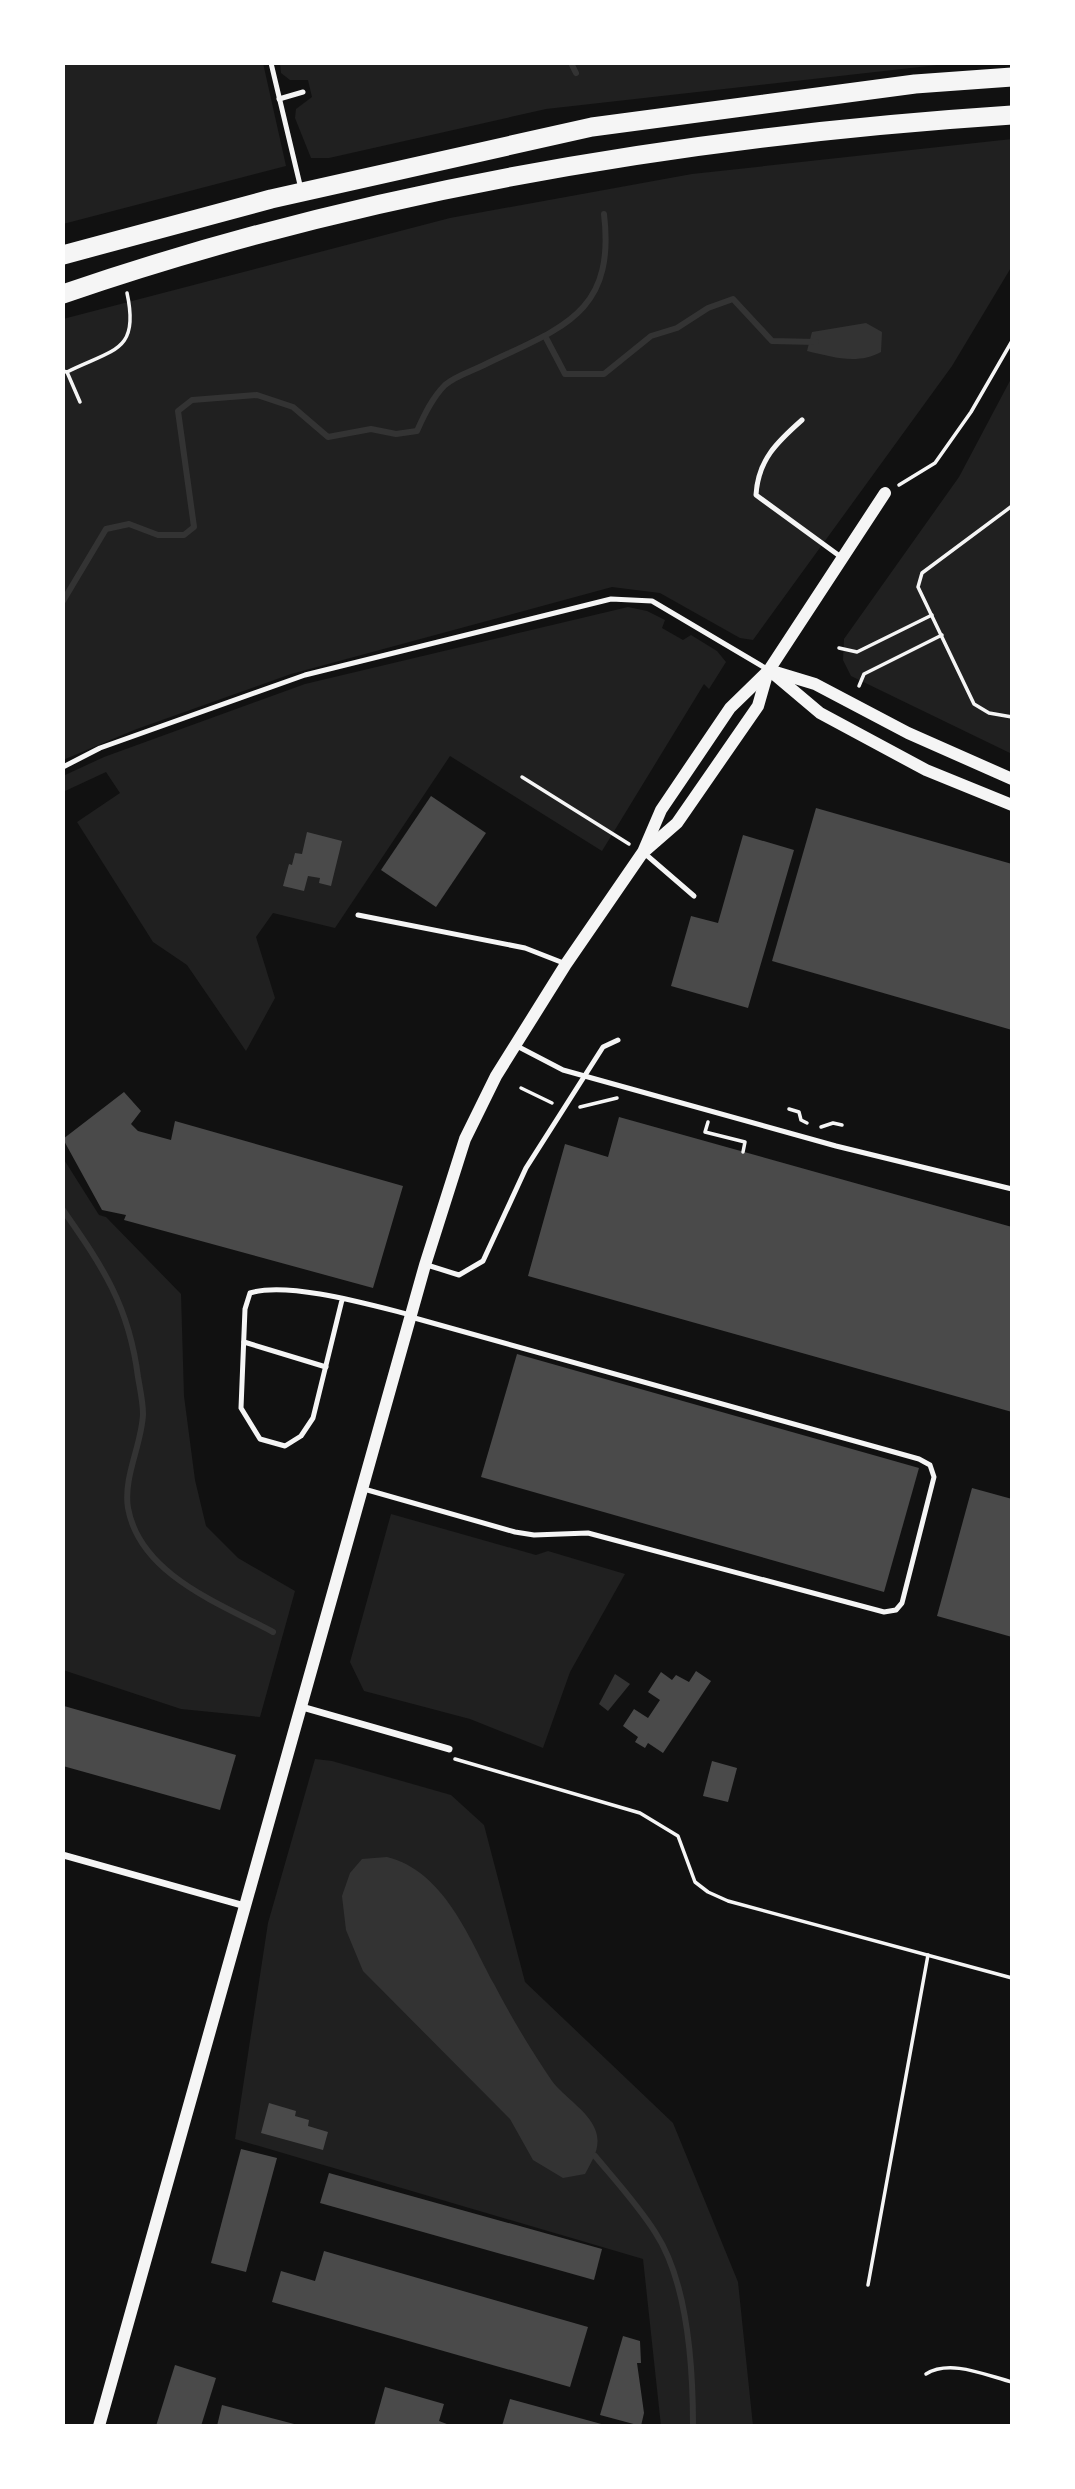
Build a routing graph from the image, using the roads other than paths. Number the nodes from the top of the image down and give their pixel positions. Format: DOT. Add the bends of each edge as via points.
graph roads {
  1 [pos="271,63"];
  2 [pos="1012,78"];
  3 [pos="303,92"];
  4 [pos="279,99"];
  5 [pos="1012,114"];
  6 [pos="302,192"];
  7 [pos="63,254"];
  8 [pos="63,294"];
  9 [pos="802,420"];
  10 [pos="885,493"];
  11 [pos="842,558"];
  12 [pos="769,670"];
  13 [pos="63,767"];
  14 [pos="1012,779"];
  15 [pos="1012,805"];
  16 [pos="643,852"];
  17 [pos="694,896"];
  18 [pos="358,915"];
  19 [pos="566,964"];
  20 [pos="618,1040"];
  21 [pos="515,1044"];
  22 [pos="584,1076"];
  23 [pos="1012,1189"];
  24 [pos="425,1265"];
  25 [pos="342,1300"];
  26 [pos="411,1316"];
  27 [pos="244,1342"];
  28 [pos="326,1367"];
  29 [pos="364,1489"];
  30 [pos="302,1707"];
  31 [pos="449,1749"];
  32 [pos="63,1854"];
  33 [pos="245,1906"];
  34 [pos="99,2426"];
  1 -- 4 [label="lane"];
  2 -- 6 [label="highway" via="915,84 592,127"];
  3 -- 4 [label="lane"];
  4 -- 6 [label="lane"];
  5 -- 8 [label="highway" via="825,129 637,155 340,212"];
  6 -- 7 [label="highway"];
  9 -- 11 [label="lane" via="773,446 757,475 756,495"];
  10 -- 11 [label="street"];
  11 -- 12 [label="street"];
  12 -- 13 [label="lane" via="652,601 611,599 305,675 100,748"];
  12 -- 14 [label="street" via="815,684 908,733"];
  12 -- 15 [label="street" via="831,719 926,770"];
  12 -- 16 [label="street" via="730,708 661,810"];
  12 -- 16 [label="street" via="758,706 677,823"];
  16 -- 17 [label="lane"];
  16 -- 19 [label="street"];
  18 -- 19 [label="lane" via="525,948"];
  19 -- 21 [label="street"];
  20 -- 22 [label="lane" via="603,1047"];
  21 -- 22 [label="lane"];
  21 -- 24 [label="street" via="465,1139"];
  22 -- 23 [label="lane"];
  22 -- 24 [label="lane" via="526,1168 483,1261 459,1275"];
  24 -- 26 [label="street"];
  25 -- 26 [label="lane"];
  25 -- 27 [label="lane" via="268,1287 250,1293"];
  25 -- 28 [label="lane"];
  26 -- 29 [label="street"];
  26 -- 29 [label="lane" via="930,1465 934,1477 902,1602 896,1610 884,1612 588,1533 534,1535"];
  27 -- 28 [label="lane"];
  27 -- 28 [label="lane" via="241,1408 260,1439 285,1446 301,1436 313,1418"];
  29 -- 30 [label="street"];
  30 -- 31 [label="street"];
  30 -- 33 [label="street"];
  32 -- 33 [label="street"];
  33 -- 34 [label="street"];
}
